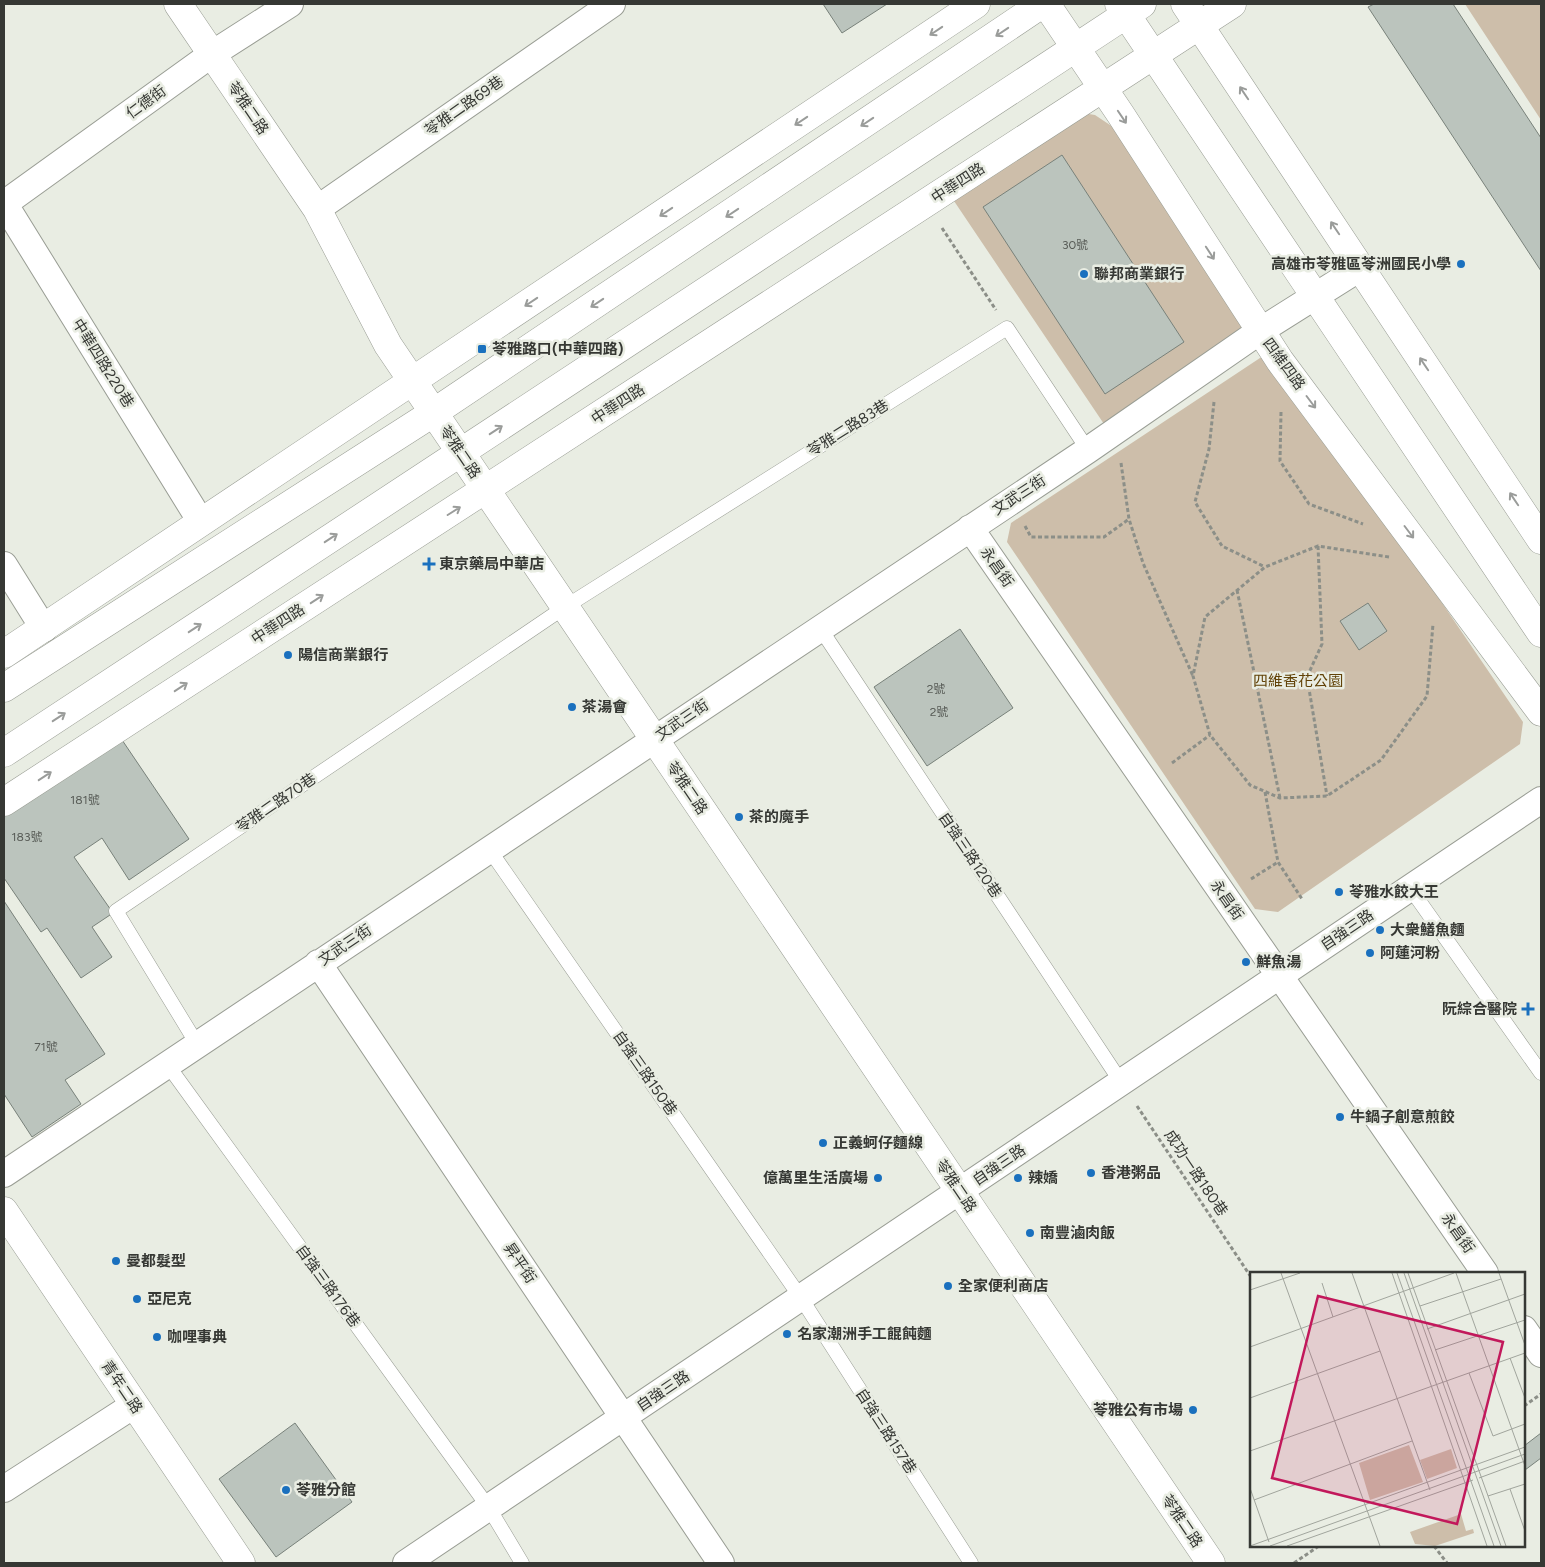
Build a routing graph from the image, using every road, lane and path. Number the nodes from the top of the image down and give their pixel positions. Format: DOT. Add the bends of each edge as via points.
graph roads {
  1 [pos="178,4"];
  2 [pos="290,4"];
  3 [pos="612,4"];
  4 [pos="976,4"];
  5 [pos="1044,4"];
  6 [pos="1232,4"];
  7 [pos="1129,7"];
  8 [pos="1192,14"];
  9 [pos="1076,48"];
  10 [pos="212,54"];
  11 [pos="1153,56"];
  12 [pos="1103,88"];
  13 [pos="4,203"];
  14 [pos="926,204"];
  15 [pos="317,209"];
  16 [pos="1360,268"];
  17 [pos="1315,297"];
  18 [pos="1007,328"];
  19 [pos="1260,330"];
  20 [pos="412,382"];
  21 [pos="1214,402"];
  22 [pos="1281,402"];
  23 [pos="433,413"];
  24 [pos="1088,450"];
  25 [pos="461,453"];
  26 [pos="1120,460"];
  27 [pos="486,490"];
  28 [pos="1129,519"];
  29 [pos="1022,520"];
  30 [pos="201,522"];
  31 [pos="1368,526"];
  32 [pos="970,528"];
  33 [pos="1541,540"];
  34 [pos="1318,546"];
  35 [pos="1389,557"];
  36 [pos="4,565"];
  37 [pos="1265,567"];
  38 [pos="1237,590"];
  39 [pos="565,607"];
  40 [pos="1433,624"];
  41 [pos="44,628"];
  42 [pos="820,628"];
  43 [pos="1541,633"];
  44 [pos="4,654"];
  45 [pos="1193,676"];
  46 [pos="4,688"];
  47 [pos="1541,712"];
  48 [pos="1210,735"];
  49 [pos="654,738"];
  50 [pos="4,753"];
  51 [pos="1172,762"];
  52 [pos="1264,791"];
  53 [pos="1327,796"];
  54 [pos="1280,798"];
  55 [pos="1541,800"];
  56 [pos="4,802"];
  57 [pos="489,849"];
  58 [pos="1278,862"];
  59 [pos="1251,879"];
  60 [pos="1410,888"];
  61 [pos="1302,899"];
  62 [pos="318,963"];
  63 [pos="1280,976"];
  64 [pos="197,1044"];
  65 [pos="167,1064"];
  66 [pos="1541,1073"];
  67 [pos="1121,1082"];
  68 [pos="4,1174"];
  69 [pos="960,1191"];
  70 [pos="4,1211"];
  71 [pos="1484,1272"];
  72 [pos="1250,1276"];
  73 [pos="801,1298"];
  74 [pos="1525,1330"];
  75 [pos="1541,1354"];
  76 [pos="1541,1394"];
  77 [pos="134,1405"];
  78 [pos="1525,1405"];
  79 [pos="623,1417"];
  80 [pos="4,1489"];
  81 [pos="489,1508"];
  82 [pos="1318,1547"];
  83 [pos="1435,1547"];
  84 [pos="240,1563"];
  85 [pos="406,1563"];
  86 [pos="522,1563"];
  87 [pos="721,1563"];
  88 [pos="971,1563"];
  89 [pos="1211,1563"];
  90 [pos="1294,1563"];
  91 [pos="1447,1563"];
  1 -- 10 [label="street, 苓雅二路"];
  2 -- 10 [label="street, 仁德街"];
  3 -- 15 [label="street, 苓雅二路69巷"];
  4 -- 20 [label="street, one-way"];
  5 -- 9 [label="street, 四維四路"];
  5 -- 23 [label="street, one-way"];
  6 -- 8 [label="street, 中華四路"];
  7 -- 9 [label="street"];
  7 -- 11 [label="street"];
  8 -- 11 [label="street, 中華四路"];
  16 -- 8 [label="street, one-way"];
  9 -- 12 [label="street, 四維四路"];
  25 -- 9 [label="street, one-way"];
  10 -- 13 [label="street, 仁德街"];
  10 -- 15 [label="street, 苓雅二路"];
  11 -- 12 [label="street, 中華四路"];
  11 -- 17 [label="street"];
  12 -- 14 [label="street, 中華四路"];
  12 -- 19 [label="street, 四維四路, one-way"];
  13 -- 30 [label="street, 中華四路220巷"];
  14 -- 18 [label="path"];
  14 -- 27 [label="street, 中華四路"];
  15 -- 20 [label="street, 苓雅二路" via="388,345"];
  16 -- 17 [label="street, 文武三街"];
  33 -- 16 [label="street, one-way"];
  17 -- 19 [label="street, 文武三街"];
  17 -- 43 [label="street"];
  18 -- 24 [label="lane"];
  18 -- 39 [label="lane, 苓雅二路83巷"];
  19 -- 24 [label="street, 文武三街"];
  19 -- 47 [label="street, 四維四路, one-way"];
  20 -- 23 [label="street, 苓雅二路"];
  20 -- 30 [label="street"];
  21 -- 37 [label="path" via="1209,449 1195,502 1222,546"];
  22 -- 31 [label="path" via="1280,461 1309,504"];
  23 -- 25 [label="street, 苓雅二路"];
  23 -- 46 [label="street"];
  24 -- 32 [label="street, 文武三街"];
  25 -- 27 [label="street, 苓雅二路"];
  50 -- 25 [label="street, one-way"];
  26 -- 28 [label="path"];
  27 -- 39 [label="street, 苓雅二路"];
  56 -- 27 [label="street, 中華四路, one-way"];
  28 -- 29 [label="path" via="1104,537 1031,538"];
  28 -- 45 [label="path" via="1144,563"];
  30 -- 41 [label="street"];
  32 -- 42 [label="street, 文武三街"];
  32 -- 63 [label="street, 永昌街"];
  34 -- 35 [label="path"];
  34 -- 37 [label="path"];
  34 -- 53 [label="path" via="1322,644 1307,677"];
  36 -- 41 [label="street"];
  37 -- 38 [label="path"];
  38 -- 45 [label="path" via="1205,617"];
  38 -- 54 [label="path"];
  39 -- 49 [label="street, 苓雅二路"];
  39 -- 64 [label="lane, 苓雅二路70巷" via="116,911"];
  40 -- 53 [label="path" via="1427,696 1381,760"];
  41 -- 44 [label="street"];
  42 -- 49 [label="street, 文武三街"];
  42 -- 67 [label="lane, 自強三路120巷"];
  45 -- 48 [label="path"];
  48 -- 51 [label="path"];
  48 -- 52 [label="path" via="1250,785"];
  49 -- 57 [label="street, 文武三街"];
  49 -- 69 [label="street, 苓雅二路"];
  52 -- 54 [label="path"];
  52 -- 58 [label="path"];
  53 -- 54 [label="path"];
  55 -- 60 [label="street, 自強三路"];
  57 -- 62 [label="street, 文武三街"];
  57 -- 73 [label="lane, 自強三路150巷"];
  58 -- 59 [label="path"];
  58 -- 61 [label="path"];
  60 -- 63 [label="street, 自強三路"];
  60 -- 66 [label="lane"];
  62 -- 64 [label="street, 文武三街"];
  62 -- 79 [label="street, 昇平街"];
  63 -- 67 [label="street, 自強三路"];
  63 -- 71 [label="street, 永昌街"];
  64 -- 65 [label="street, 文武三街"];
  65 -- 68 [label="street, 文武三街"];
  65 -- 81 [label="lane, 自強三路176巷"];
  67 -- 69 [label="street, 自強三路"];
  67 -- 72 [label="path, 成功一路180巷"];
  69 -- 73 [label="street, 自強三路"];
  69 -- 89 [label="street, 苓雅二路"];
  70 -- 77 [label="street, 青年二路"];
  73 -- 79 [label="street, 自強三路"];
  73 -- 88 [label="lane, 自強三路157巷"];
  74 -- 75 [label="street"];
  76 -- 78 [label="path"];
  77 -- 80 [label="street"];
  77 -- 84 [label="street, 青年二路"];
  79 -- 81 [label="street, 自強三路"];
  79 -- 87 [label="street, 昇平街"];
  81 -- 85 [label="street, 自強三路"];
  81 -- 86 [label="lane, 自強三路176巷"];
  82 -- 90 [label="path"];
  83 -- 91 [label="path"];
}
